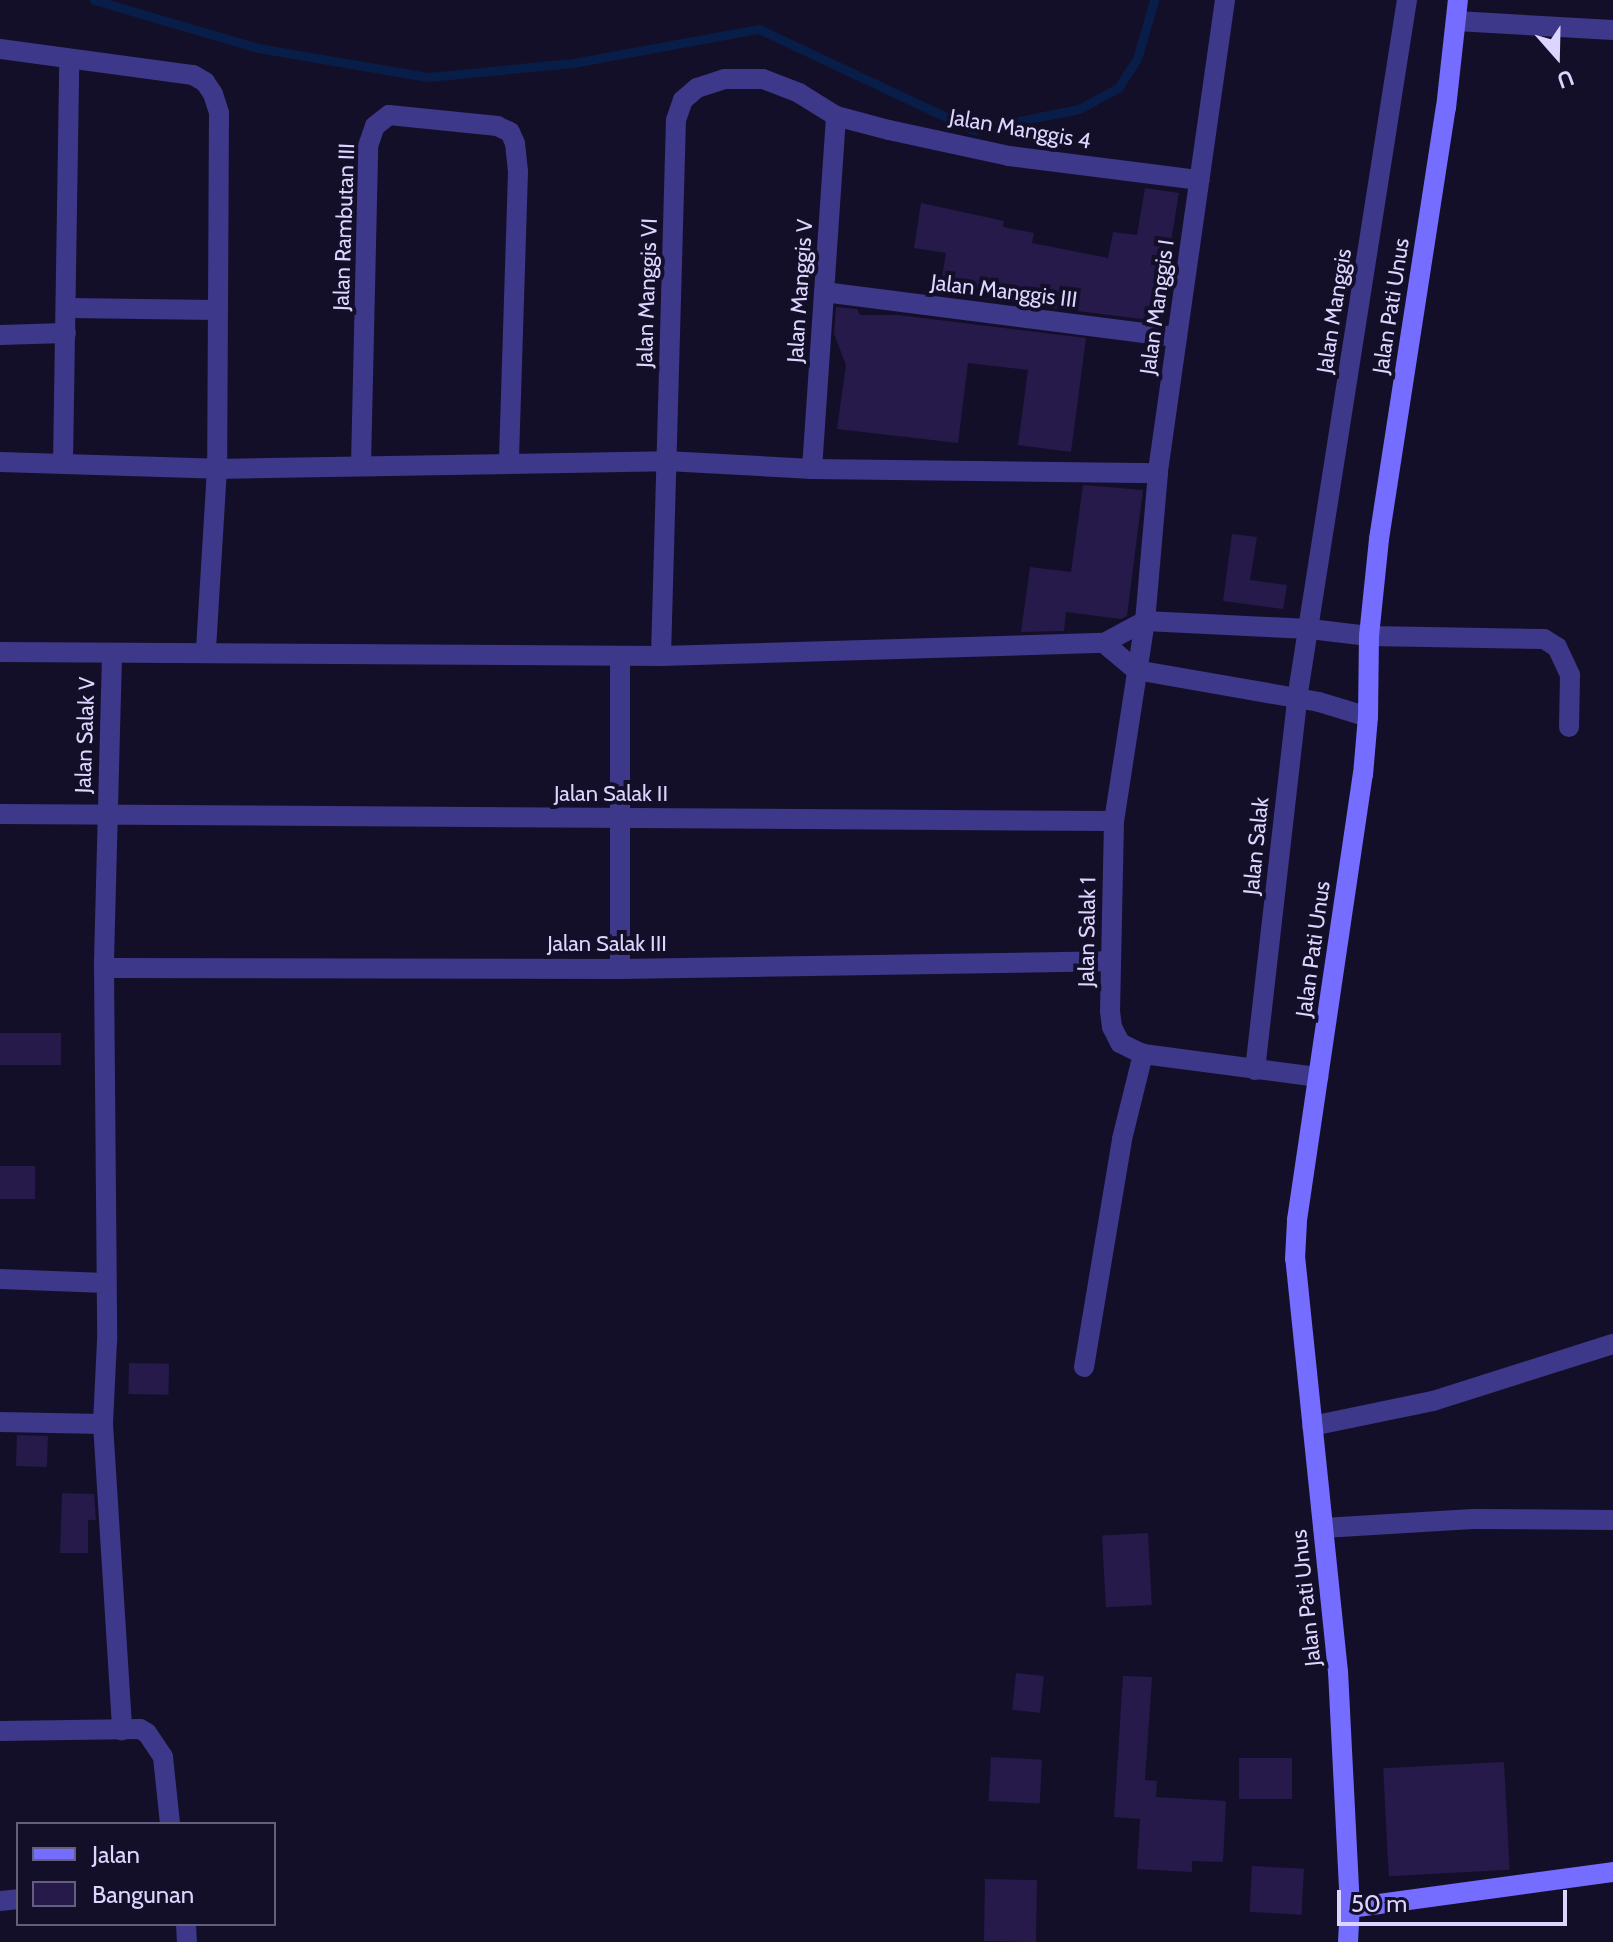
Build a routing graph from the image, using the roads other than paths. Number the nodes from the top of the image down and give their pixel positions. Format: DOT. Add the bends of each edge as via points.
graph roads {
  1 [pos="1225,0"];
  2 [pos="1407,0"];
  3 [pos="1457,10"];
  4 [pos="1613,30"];
  5 [pos="0,49"];
  6 [pos="69,59"];
  7 [pos="836,116"];
  8 [pos="1199,180"];
  9 [pos="824,292"];
  10 [pos="68,308"];
  11 [pos="216,310"];
  12 [pos="66,333"];
  13 [pos="0,335"];
  14 [pos="1177,337"];
  15 [pos="666,461"];
  16 [pos="0,462"];
  17 [pos="63,462"];
  18 [pos="509,463"];
  19 [pos="361,465"];
  20 [pos="217,469"];
  21 [pos="812,469"];
  22 [pos="1158,473"];
  23 [pos="1145,621"];
  24 [pos="1310,629"];
  25 [pos="1362,635"];
  26 [pos="1104,643"];
  27 [pos="206,651"];
  28 [pos="0,652"];
  29 [pos="112,655"];
  30 [pos="620,656"];
  31 [pos="661,656"];
  32 [pos="1136,670"];
  33 [pos="1297,699"];
  34 [pos="1368,717"];
  35 [pos="1569,727"];
  36 [pos="0,814"];
  37 [pos="107,817"];
  38 [pos="618,817"];
  39 [pos="1114,821"];
  40 [pos="1109,961"];
  41 [pos="104,968"];
  42 [pos="620,969"];
  43 [pos="1143,1054"];
  44 [pos="1265,1071"];
  45 [pos="1308,1076"];
  46 [pos="0,1279"];
  47 [pos="106,1283"];
  48 [pos="1613,1344"];
  49 [pos="1084,1367"];
  50 [pos="0,1422"];
  51 [pos="103,1424"];
  52 [pos="1312,1426"];
  53 [pos="1613,1520"];
  54 [pos="1323,1528"];
  55 [pos="122,1730"];
  56 [pos="0,1731"];
  57 [pos="170,1822"];
  58 [pos="1613,1872"];
  59 [pos="1350,1908"];
  60 [pos="1348,1942"];
  1 -- 8 [label="street, Jalan Manggis I"];
  2 -- 24 [label="street, Jalan Manggis"];
  3 -- 4 [label="street"];
  3 -- 25 [label="main road, Jalan Pati Unus" via="1444,123"];
  5 -- 6 [label="street"];
  6 -- 10 [label="street"];
  6 -- 11 [label="street" via="193,75 213,94 219,113"];
  7 -- 8 [label="street, Jalan Manggis 4" via="1009,156"];
  7 -- 9 [label="street, Jalan Manggis V"];
  7 -- 15 [label="street, Jalan Manggis VI" via="763,79 725,79 697,88 683,100 676,120"];
  8 -- 14 [label="street, Jalan Manggis I"];
  9 -- 14 [label="street, Jalan Manggis III"];
  9 -- 21 [label="street, Jalan Manggis V"];
  10 -- 11 [label="street"];
  10 -- 12 [label="street"];
  11 -- 20 [label="street"];
  12 -- 13 [label="street"];
  12 -- 17 [label="street"];
  14 -- 22 [label="street, Jalan Manggis I"];
  15 -- 18 [label="street"];
  15 -- 21 [label="street"];
  15 -- 31 [label="street, Jalan Manggis VI"];
  16 -- 17 [label="street"];
  17 -- 20 [label="street"];
  18 -- 19 [label="street"];
  18 -- 19 [label="street, Jalan Rambutan III" via="515,143 510,132 497,126 389,115 375,126 368,146"];
  19 -- 20 [label="street"];
  20 -- 27 [label="street"];
  21 -- 22 [label="street"];
  22 -- 23 [label="street, Jalan Manggis I"];
  23 -- 24 [label="street"];
  23 -- 26 [label="street"];
  23 -- 32 [label="street, Jalan Salak 1"];
  24 -- 25 [label="street"];
  24 -- 33 [label="street, Jalan Salak"];
  25 -- 34 [label="main road, Jalan Pati Unus"];
  25 -- 35 [label="street" via="1544,639 1557,647 1570,675"];
  26 -- 31 [label="street"];
  26 -- 32 [label="street"];
  27 -- 29 [label="street"];
  27 -- 30 [label="street"];
  28 -- 29 [label="street"];
  29 -- 37 [label="street, Jalan Salak V"];
  30 -- 31 [label="street"];
  30 -- 38 [label="street"];
  32 -- 33 [label="street"];
  32 -- 39 [label="street, Jalan Salak 1"];
  33 -- 34 [label="street"];
  33 -- 44 [label="street, Jalan Salak"];
  34 -- 45 [label="main road, Jalan Pati Unus"];
  36 -- 37 [label="street, Jalan Salak II"];
  37 -- 38 [label="street, Jalan Salak II"];
  37 -- 41 [label="street, Jalan Salak V"];
  38 -- 39 [label="street, Jalan Salak II"];
  38 -- 42 [label="street"];
  39 -- 40 [label="street, Jalan Salak 1"];
  40 -- 42 [label="street, Jalan Salak III"];
  40 -- 43 [label="street, Jalan Salak 1" via="1116,1037"];
  41 -- 42 [label="street, Jalan Salak III"];
  41 -- 47 [label="street, Jalan Salak V"];
  43 -- 44 [label="street"];
  43 -- 49 [label="street" via="1122,1139"];
  44 -- 45 [label="street"];
  45 -- 52 [label="main road, Jalan Pati Unus" via="1295,1259"];
  46 -- 47 [label="street"];
  47 -- 51 [label="street, Jalan Salak V"];
  48 -- 52 [label="street" via="1433,1401"];
  50 -- 51 [label="street"];
  51 -- 55 [label="street, Jalan Salak V"];
  52 -- 54 [label="main road, Jalan Pati Unus"];
  53 -- 54 [label="street" via="1473,1519"];
  54 -- 59 [label="main road, Jalan Pati Unus" via="1338,1672"];
  55 -- 56 [label="street"];
  55 -- 57 [label="street" via="140,1729 158,1745"];
  58 -- 59 [label="main road"];
  59 -- 60 [label="main road, Jalan Pati Unus"];
}
